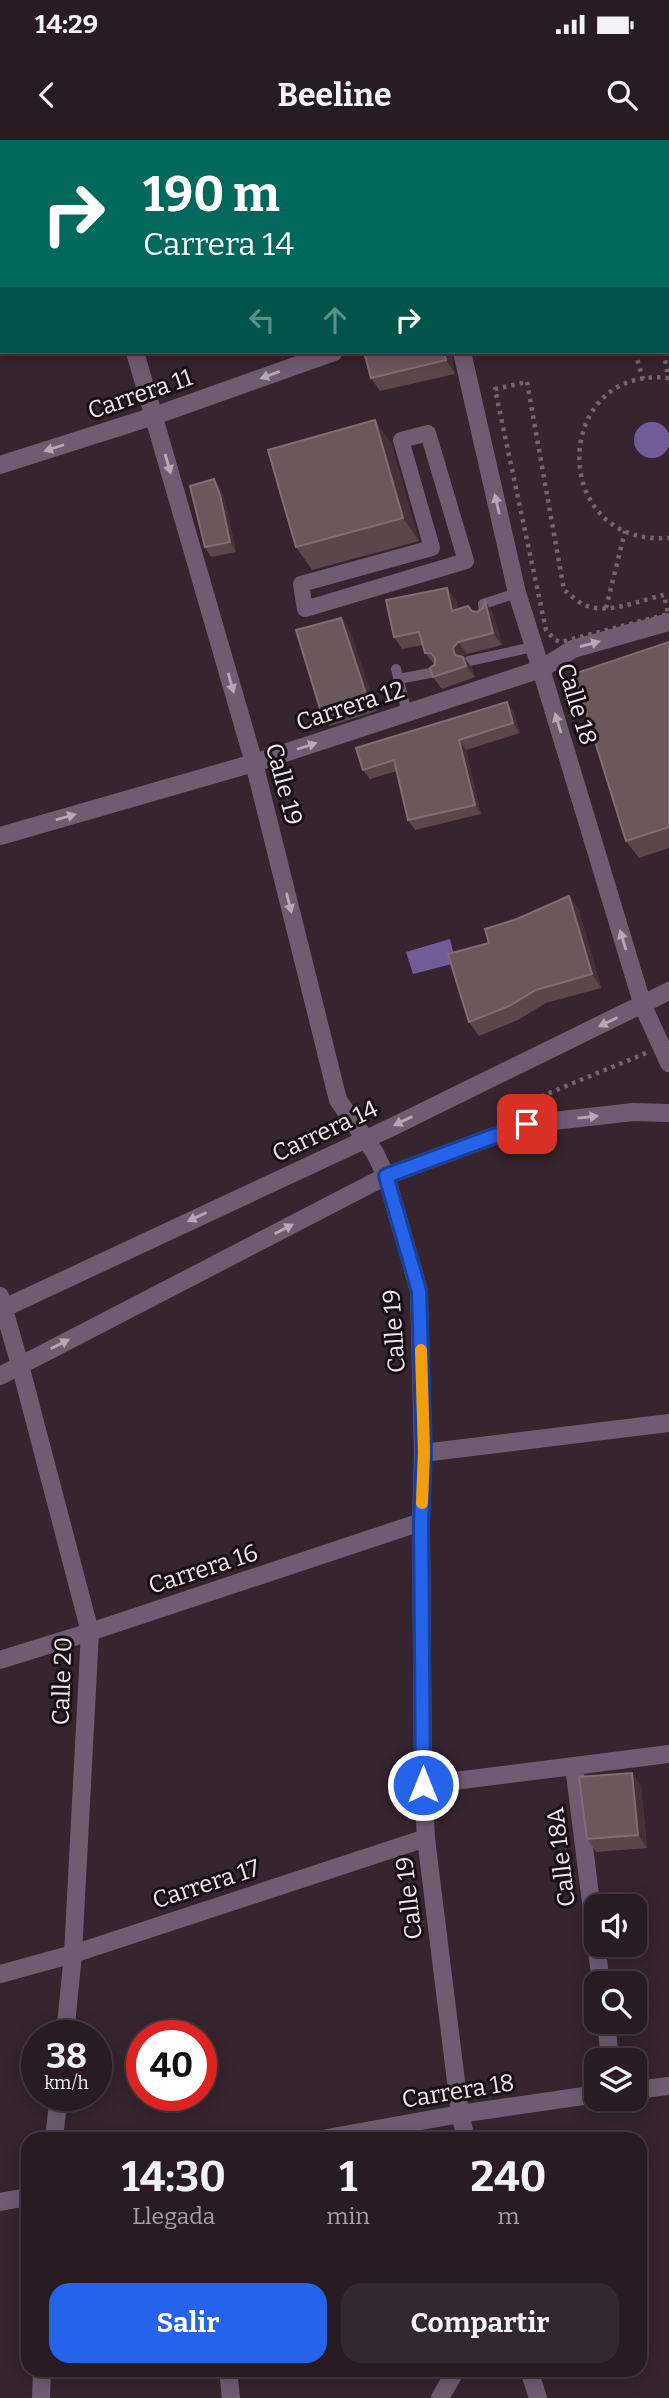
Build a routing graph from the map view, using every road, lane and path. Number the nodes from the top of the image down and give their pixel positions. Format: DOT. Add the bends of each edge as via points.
graph roads {
  1 [pos="136,354"];
  2 [pos="328,354"];
  3 [pos="462,354"];
  4 [pos="636,354"];
  5 [pos="664,354"];
  6 [pos="669,378"];
  7 [pos="643,379"];
  8 [pos="154,416"];
  9 [pos="401,440"];
  10 [pos="0,465"];
  11 [pos="625,531"];
  12 [pos="669,538"];
  13 [pos="517,593"];
  14 [pos="606,608"];
  15 [pos="484,616"];
  16 [pos="669,622"];
  17 [pos="533,647"];
  18 [pos="469,661"];
  19 [pos="541,669"];
  20 [pos="436,672"];
  21 [pos="407,713"];
  22 [pos="254,764"];
  23 [pos="0,836"];
  24 [pos="669,992"];
  25 [pos="643,1006"];
  26 [pos="669,1063"];
  27 [pos="669,1113"];
  28 [pos="366,1139"];
  29 [pos="386,1176"];
  30 [pos="1,1305"];
  31 [pos="20,1365"];
  32 [pos="0,1376"];
  33 [pos="669,1423"];
  34 [pos="424,1452"];
  35 [pos="421,1522"];
  36 [pos="90,1632"];
  37 [pos="0,1660"];
  38 [pos="669,1755"];
  39 [pos="574,1766"];
  40 [pos="423,1785"];
  41 [pos="426,1838"];
  42 [pos="73,1954"];
  43 [pos="600,1971"];
  44 [pos="0,1974"];
  45 [pos="66,2020"];
  46 [pos="669,2086"];
  47 [pos="647,2089"];
  48 [pos="584,2096"];
  49 [pos="57,2111"];
  50 [pos="460,2114"];
  51 [pos="55,2132"];
  52 [pos="360,2132"];
  53 [pos="464,2132"];
  54 [pos="21,2198"];
  55 [pos="0,2202"];
  56 [pos="42,2377"];
  57 [pos="229,2377"];
  58 [pos="452,2377"];
  59 [pos="531,2377"];
  60 [pos="41,2398"];
  61 [pos="231,2398"];
  62 [pos="440,2398"];
  63 [pos="538,2398"];
  1 -- 8 [label="street, Calle 19"];
  2 -- 8 [label="street, Carrera 11, one-way"];
  13 -- 3 [label="street, Calle 18, one-way"];
  4 -- 7 [label="path"];
  5 -- 6 [label="path"];
  6 -- 7 [label="path"];
  7 -- 11 [label="path" via="604,398 586,421 578,448 580,477 592,504"];
  8 -- 10 [label="street, Carrera 11, one-way"];
  8 -- 22 [label="street, Calle 19, one-way"];
  9 -- 9 [label="street" via="428,433 466,561 305,609 301,584 432,548"];
  11 -- 12 [label="path"];
  11 -- 14 [label="path"];
  13 -- 15 [label="lane" via="483,604"];
  13 -- 17 [label="street, Calle 18"];
  14 -- 14 [label="path" via="663,595 668,614 561,642 546,631 495,389 527,382 564,590 589,607"];
  19 -- 16 [label="street, Carrera 12, one-way" via="573,649"];
  17 -- 18 [label="lane" via="493,651"];
  17 -- 19 [label="street, Calle 18"];
  19 -- 21 [label="street, Carrera 12"];
  25 -- 19 [label="street, Calle 18, one-way"];
  20 -- 21 [label="lane" via="397,674"];
  22 -- 21 [label="street, Carrera 12, one-way"];
  23 -- 22 [label="street, Carrera 12, one-way"];
  22 -- 28 [label="street, Calle 19, one-way" via="338,1100"];
  24 -- 25 [label="street, Carrera 14"];
  25 -- 26 [label="street, Calle 18"];
  25 -- 28 [label="street, Carrera 14, one-way"];
  29 -- 27 [label="street, one-way" via="527,1124 633,1112"];
  28 -- 29 [label="street, Calle 19"];
  28 -- 30 [label="street, Carrera 14, one-way"];
  31 -- 29 [label="street, one-way"];
  29 -- 34 [label="street, Calle 19" via="419,1291"];
  30 -- 31 [label="street, Calle 20"];
  31 -- 32 [label="street"];
  31 -- 36 [label="street, Calle 20"];
  33 -- 34 [label="street"];
  34 -- 35 [label="street, Calle 19"];
  35 -- 36 [label="street, Carrera 16"];
  35 -- 40 [label="street, Calle 19"];
  36 -- 37 [label="street, Carrera 16"];
  36 -- 42 [label="street, Calle 20"];
  38 -- 39 [label="street"];
  39 -- 40 [label="street"];
  39 -- 43 [label="street, Calle 18A"];
  40 -- 41 [label="street, Calle 19"];
  41 -- 42 [label="street, Carrera 17"];
  41 -- 50 [label="street, Calle 19"];
  42 -- 44 [label="street, Carrera 17"];
  42 -- 45 [label="street, Calle 20"];
  46 -- 47 [label="street"];
  48 -- 50 [label="street, Carrera 18"];
  49 -- 51 [label="street"];
  50 -- 52 [label="street, Carrera 18"];
  50 -- 53 [label="street, Calle 19"];
  54 -- 55 [label="street"];
  56 -- 60 [label="street"];
  57 -- 61 [label="street"];
  58 -- 62 [label="street"];
  59 -- 63 [label="street"];
}
